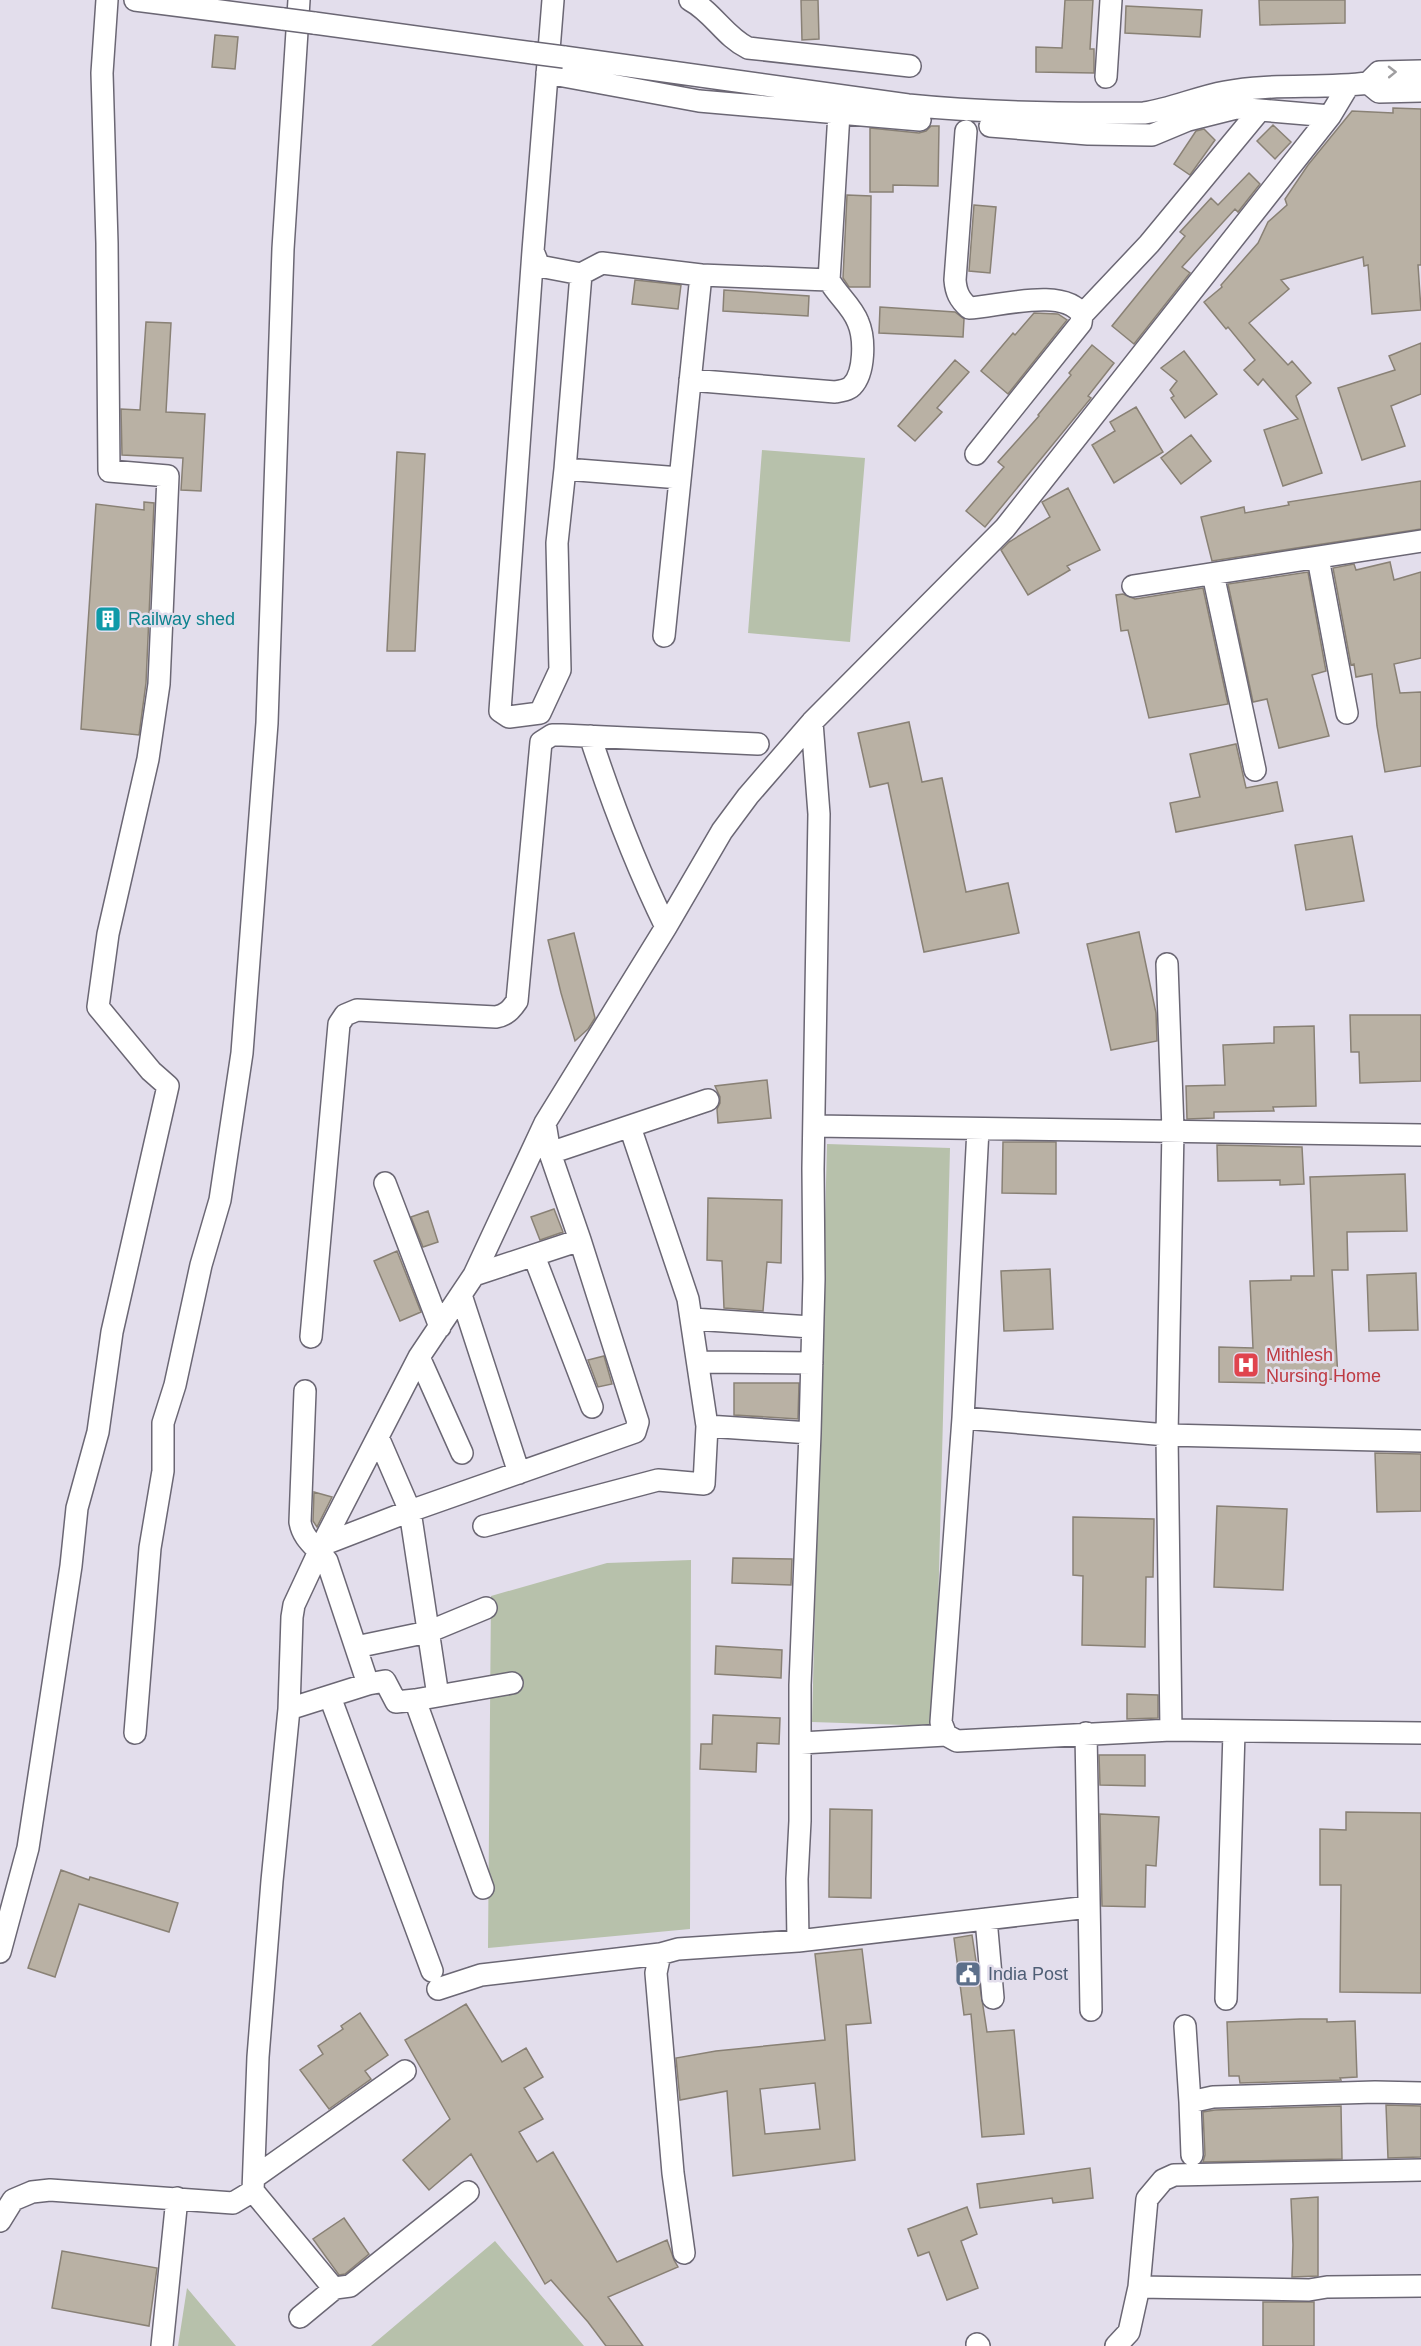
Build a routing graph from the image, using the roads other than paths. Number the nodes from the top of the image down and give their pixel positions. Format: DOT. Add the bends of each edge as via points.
graph roads {
  1 [pos="107,0"];
  2 [pos="135,0"];
  3 [pos="299,0"];
  4 [pos="553,0"];
  5 [pos="690,0"];
  6 [pos="1111,0"];
  7 [pos="910,66"];
  8 [pos="1421,71"];
  9 [pos="547,73"];
  10 [pos="1106,77"];
  11 [pos="1358,85"];
  12 [pos="1421,91"];
  13 [pos="1259,111"];
  14 [pos="839,113"];
  15 [pos="1329,116"];
  16 [pos="966,131"];
  17 [pos="533,251"];
  18 [pos="581,274"];
  19 [pos="700,275"];
  20 [pos="829,280"];
  21 [pos="1082,315"];
  22 [pos="690,380"];
  23 [pos="976,454"];
  24 [pos="566,469"];
  25 [pos="680,478"];
  26 [pos="1421,541"];
  27 [pos="1318,558"];
  28 [pos="1214,574"];
  29 [pos="1133,586"];
  30 [pos="664,636"];
  31 [pos="1347,713"];
  32 [pos="812,722"];
  33 [pos="590,736"];
  34 [pos="758,744"];
  35 [pos="1255,770"];
  36 [pos="666,927"];
  37 [pos="1167,964"];
  38 [pos="708,1100"];
  39 [pos="545,1123"];
  40 [pos="814,1126"];
  41 [pos="630,1127"];
  42 [pos="978,1129"];
  43 [pos="1173,1130"];
  44 [pos="1421,1135"];
  45 [pos="550,1153"];
  46 [pos="385,1182"];
  47 [pos="580,1240"];
  48 [pos="534,1256"];
  49 [pos="474,1275"];
  50 [pos="461,1294"];
  51 [pos="693,1319"];
  52 [pos="440,1327"];
  53 [pos="811,1327"];
  54 [pos="310,1337"];
  55 [pos="419,1357"];
  56 [pos="698,1362"];
  57 [pos="812,1363"];
  58 [pos="305,1391"];
  59 [pos="592,1407"];
  60 [pos="963,1418"];
  61 [pos="706,1426"];
  62 [pos="810,1433"];
  63 [pos="1167,1435"];
  64 [pos="378,1437"];
  65 [pos="1421,1442"];
  66 [pos="462,1453"];
  67 [pos="519,1473"];
  68 [pos="410,1511"];
  69 [pos="484,1526"];
  70 [pos="321,1547"];
  71 [pos="486,1608"];
  72 [pos="428,1632"];
  73 [pos="356,1647"];
  74 [pos="512,1683"];
  75 [pos="368,1684"];
  76 [pos="438,1696"];
  77 [pos="330,1697"];
  78 [pos="415,1700"];
  79 [pos="289,1709"];
  80 [pos="1171,1730"];
  81 [pos="1234,1732"];
  82 [pos="1421,1732"];
  83 [pos="135,1733"];
  84 [pos="1086,1733"];
  85 [pos="946,1735"];
  86 [pos="801,1743"];
  87 [pos="483,1888"];
  88 [pos="1089,1907"];
  89 [pos="986,1919"];
  90 [pos="798,1941"];
  91 [pos="0,1952"];
  92 [pos="660,1954"];
  93 [pos="993,1998"];
  94 [pos="1226,2000"];
  95 [pos="1091,2010"];
  96 [pos="1185,2026"];
  97 [pos="405,2071"];
  98 [pos="1421,2093"];
  99 [pos="1190,2102"];
  100 [pos="1192,2155"];
  101 [pos="1421,2170"];
  102 [pos="254,2184"];
  103 [pos="468,2192"];
  104 [pos="177,2198"];
  105 [pos="0,2221"];
  106 [pos="684,2253"];
  107 [pos="1421,2286"];
  108 [pos="1139,2287"];
  109 [pos="335,2288"];
  110 [pos="300,2317"];
  111 [pos="162,2346"];
  112 [pos="1116,2346"];
  1 -- 91 [label="street" via="102,73 109,471 168,476 159,684 148,759 108,934 98,1006 168,1086 112,1332 98,1432 77,1508 28,1848"];
  2 -- 11 [label="street, bridge" via="965,111 1144,113 1223,92"];
  3 -- 83 [label="street" via="283,249 267,723 242,1053 220,1200 164,1423 163,1471 150,1548"];
  4 -- 9 [label="street"];
  5 -- 7 [label="street" via="708,11 738,43 748,48"];
  6 -- 10 [label="street"];
  11 -- 8 [label="street, one-way" via="1379,72"];
  9 -- 14 [label="street" via="699,100"];
  9 -- 17 [label="street"];
  11 -- 12 [label="street" via="1379,92"];
  11 -- 15 [label="street"];
  13 -- 14 [label="street" via="1236,108 1188,120 1152,135 1088,134"];
  13 -- 15 [label="street"];
  13 -- 21 [label="street" via="1149,244"];
  14 -- 20 [label="street"];
  15 -- 32 [label="street" via="1005,528"];
  16 -- 21 [label="street" via="955,280 962,301 969,308 1026,300 1071,303"];
  17 -- 18 [label="street" via="539,266"];
  17 -- 24 [label="street" via="500,711 509,717 540,713 560,670 558,543"];
  18 -- 19 [label="street" via="602,263"];
  18 -- 24 [label="street"];
  19 -- 20 [label="street"];
  19 -- 22 [label="street"];
  20 -- 22 [label="street" via="858,322 863,342 853,385 835,392"];
  21 -- 23 [label="street" via="1081,323"];
  22 -- 25 [label="street"];
  24 -- 25 [label="street"];
  25 -- 30 [label="street"];
  26 -- 27 [label="street"];
  27 -- 28 [label="street"];
  27 -- 31 [label="street"];
  28 -- 29 [label="street"];
  28 -- 35 [label="street"];
  32 -- 36 [label="street" via="722,831"];
  32 -- 40 [label="street" via="819,814"];
  33 -- 34 [label="street"];
  33 -- 36 [label="street" via="638,870"];
  33 -- 54 [label="street" via="552,735 541,742 517,1001 511,1010 496,1017 357,1010 345,1015 339,1024"];
  36 -- 39 [label="street"];
  37 -- 43 [label="street"];
  38 -- 41 [label="street"];
  39 -- 45 [label="street"];
  39 -- 49 [label="street"];
  40 -- 42 [label="street"];
  40 -- 53 [label="street"];
  41 -- 45 [label="street"];
  41 -- 51 [label="street"];
  42 -- 43 [label="street"];
  42 -- 60 [label="street"];
  43 -- 44 [label="street"];
  43 -- 63 [label="street"];
  45 -- 47 [label="street"];
  46 -- 52 [label="street"];
  47 -- 48 [label="street"];
  47 -- 67 [label="street" via="638,1422 635,1432 627,1436"];
  48 -- 49 [label="street"];
  48 -- 59 [label="street"];
  49 -- 50 [label="street"];
  50 -- 52 [label="street"];
  50 -- 67 [label="street"];
  51 -- 53 [label="street"];
  51 -- 56 [label="street"];
  52 -- 55 [label="street"];
  53 -- 57 [label="street"];
  55 -- 64 [label="street"];
  55 -- 66 [label="street"];
  56 -- 57 [label="street"];
  56 -- 61 [label="street"];
  57 -- 62 [label="street"];
  58 -- 70 [label="street" via="300,1522 302,1534"];
  60 -- 63 [label="street"];
  60 -- 85 [label="street" via="941,1722"];
  61 -- 62 [label="street"];
  61 -- 69 [label="street" via="704,1484 658,1480"];
  62 -- 86 [label="street"];
  63 -- 65 [label="street"];
  63 -- 80 [label="street"];
  64 -- 68 [label="street"];
  64 -- 70 [label="street"];
  67 -- 68 [label="street"];
  68 -- 70 [label="street"];
  68 -- 72 [label="street"];
  70 -- 73 [label="street"];
  70 -- 79 [label="street" via="293,1611"];
  71 -- 72 [label="street"];
  72 -- 73 [label="street"];
  72 -- 76 [label="street"];
  73 -- 75 [label="street"];
  74 -- 76 [label="street"];
  75 -- 77 [label="street"];
  75 -- 78 [label="street" via="385,1681 396,1702"];
  76 -- 78 [label="street"];
  77 -- 79 [label="street"];
  77 -- 92 [label="street" via="435,1980"];
  78 -- 87 [label="street"];
  79 -- 102 [label="street" via="258,2057"];
  80 -- 81 [label="street"];
  80 -- 84 [label="street"];
  81 -- 82 [label="street"];
  81 -- 94 [label="street"];
  84 -- 85 [label="street" via="957,1741"];
  84 -- 88 [label="street"];
  85 -- 86 [label="street"];
  86 -- 90 [label="street"];
  88 -- 89 [label="street"];
  88 -- 95 [label="street"];
  89 -- 90 [label="street"];
  89 -- 93 [label="street"];
  90 -- 92 [label="street" via="678,1949"];
  92 -- 106 [label="street" via="656,1972 673,2173"];
  96 -- 99 [label="street"];
  97 -- 102 [label="street"];
  98 -- 99 [label="street" via="1213,2097"];
  99 -- 100 [label="street"];
  101 -- 108 [label="street" via="1174,2175 1163,2180 1147,2199"];
  102 -- 104 [label="street" via="232,2203"];
  102 -- 109 [label="street"];
  103 -- 109 [label="street" via="350,2286"];
  104 -- 105 [label="street" via="50,2190 13,2200"];
  104 -- 111 [label="street"];
  107 -- 108 [label="street" via="1309,2290"];
  108 -- 112 [label="street" via="1129,2332"];
  109 -- 110 [label="street"];
}
